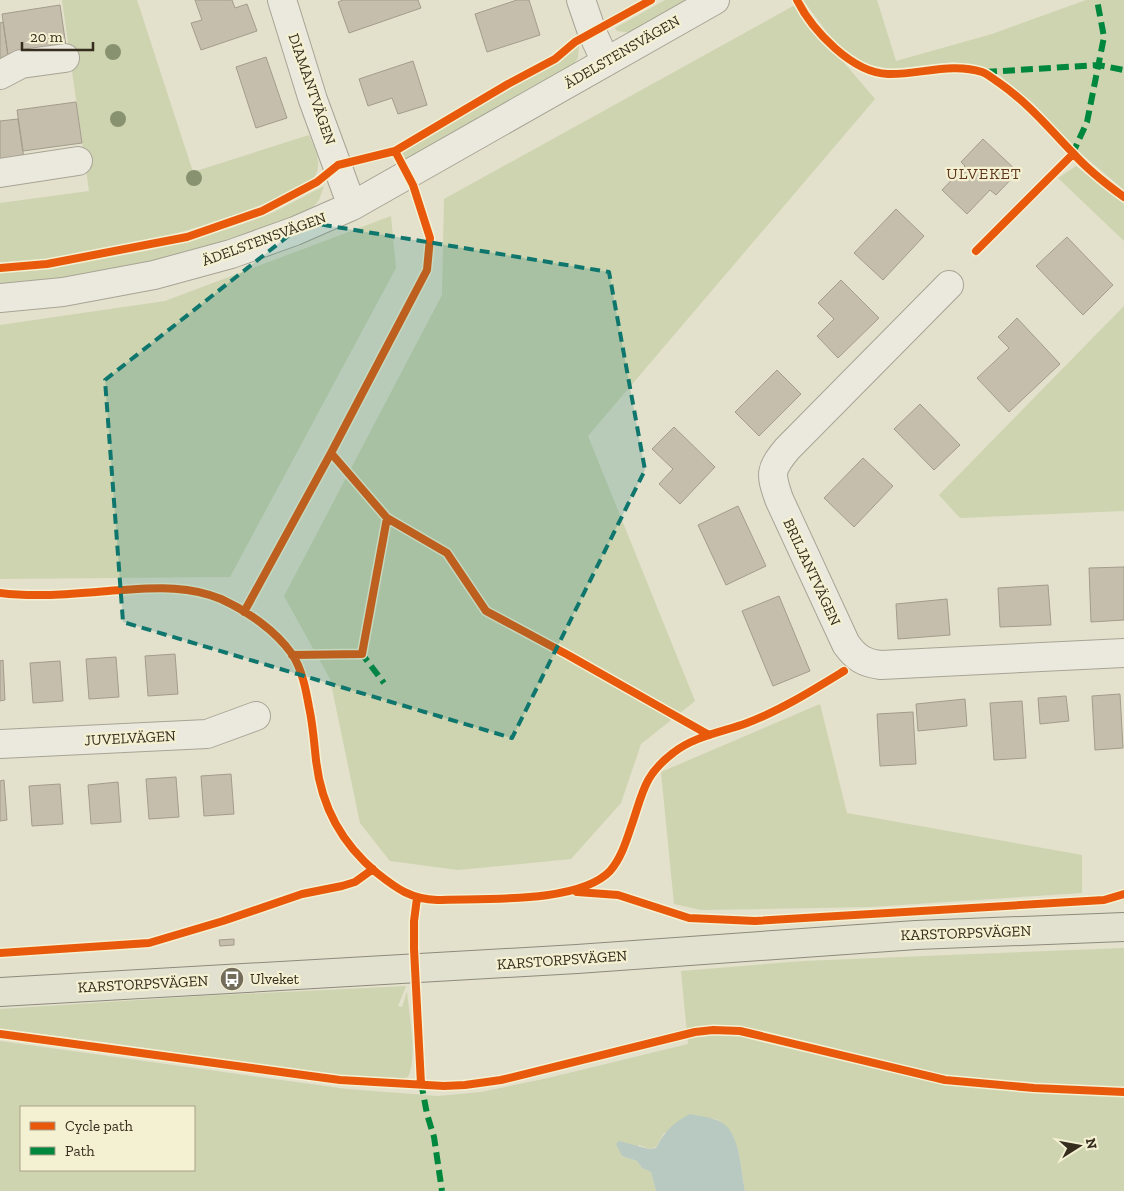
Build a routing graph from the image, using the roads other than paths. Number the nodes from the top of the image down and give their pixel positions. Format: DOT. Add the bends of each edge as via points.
graph roads {
  1 [pos="282,0"];
  2 [pos="581,0"];
  3 [pos="715,0"];
  4 [pos="65,58"];
  5 [pos="606,62"];
  6 [pos="0,75"];
  7 [pos="78,161"];
  8 [pos="0,173"];
  9 [pos="352,206"];
  10 [pos="949,285"];
  11 [pos="0,298"];
  12 [pos="1124,653"];
  13 [pos="256,716"];
  14 [pos="0,744"];
  15 [pos="1124,927"];
  16 [pos="0,992"];
  1 -- 9 [label="street, DIAMANTVÄGEN" via="313,100"];
  2 -- 5 [label="street"];
  3 -- 5 [label="street, ÄDELSTENSVÄGEN"];
  4 -- 6 [label="street" via="22,64"];
  5 -- 9 [label="street, ÄDELSTENSVÄGEN"];
  7 -- 8 [label="street"];
  9 -- 11 [label="street, ÄDELSTENSVÄGEN" via="295,232 154,275 63,292"];
  10 -- 12 [label="street, BRILJANTVÄGEN" via="774,466 773,482 778,499 846,644 862,661 881,664"];
  13 -- 14 [label="street, JUVELVÄGEN" via="207,734"];
  15 -- 16 [label="main road, KARSTORPSVÄGEN" via="916,935 577,959"];
}
